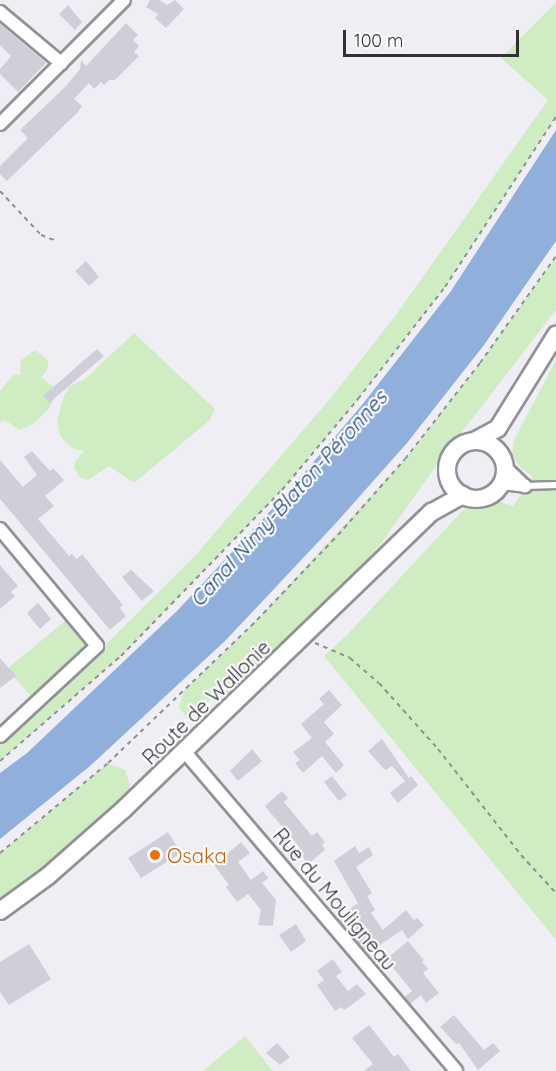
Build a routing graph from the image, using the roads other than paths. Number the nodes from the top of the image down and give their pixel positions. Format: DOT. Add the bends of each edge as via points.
graph roads {
  1 [pos="124,0"];
  2 [pos="0,12"];
  3 [pos="61,63"];
  4 [pos="0,124"];
  5 [pos="556,335"];
  6 [pos="511,411"];
  7 [pos="472,441"];
  8 [pos="503,470"];
  9 [pos="448,473"];
  10 [pos="556,485"];
  11 [pos="525,486"];
  12 [pos="462,495"];
  13 [pos="432,512"];
  14 [pos="0,529"];
  15 [pos="0,736"];
  16 [pos="184,752"];
  17 [pos="0,911"];
  18 [pos="456,1071"];
  1 -- 3 [label="street"];
  2 -- 3 [label="street"];
  3 -- 4 [label="street"];
  5 -- 6 [label="main road"];
  6 -- 7 [label="main road" via="492,433"];
  6 -- 8 [label="main road" via="502,440"];
  7 -- 8 [label="main road" via="494,447"];
  7 -- 9 [label="main road" via="452,455"];
  8 -- 11 [label="street"];
  8 -- 12 [label="main road" via="489,495"];
  9 -- 12 [label="main road"];
  9 -- 13 [label="main road" via="445,493"];
  10 -- 11 [label="lane"];
  12 -- 13 [label="main road"];
  13 -- 16 [label="main road, Route de Wallonie"];
  14 -- 15 [label="street" via="98,646"];
  16 -- 17 [label="main road, Route de Wallonie" via="48,876"];
  16 -- 18 [label="street, Rue du Mouligneau"];
}
